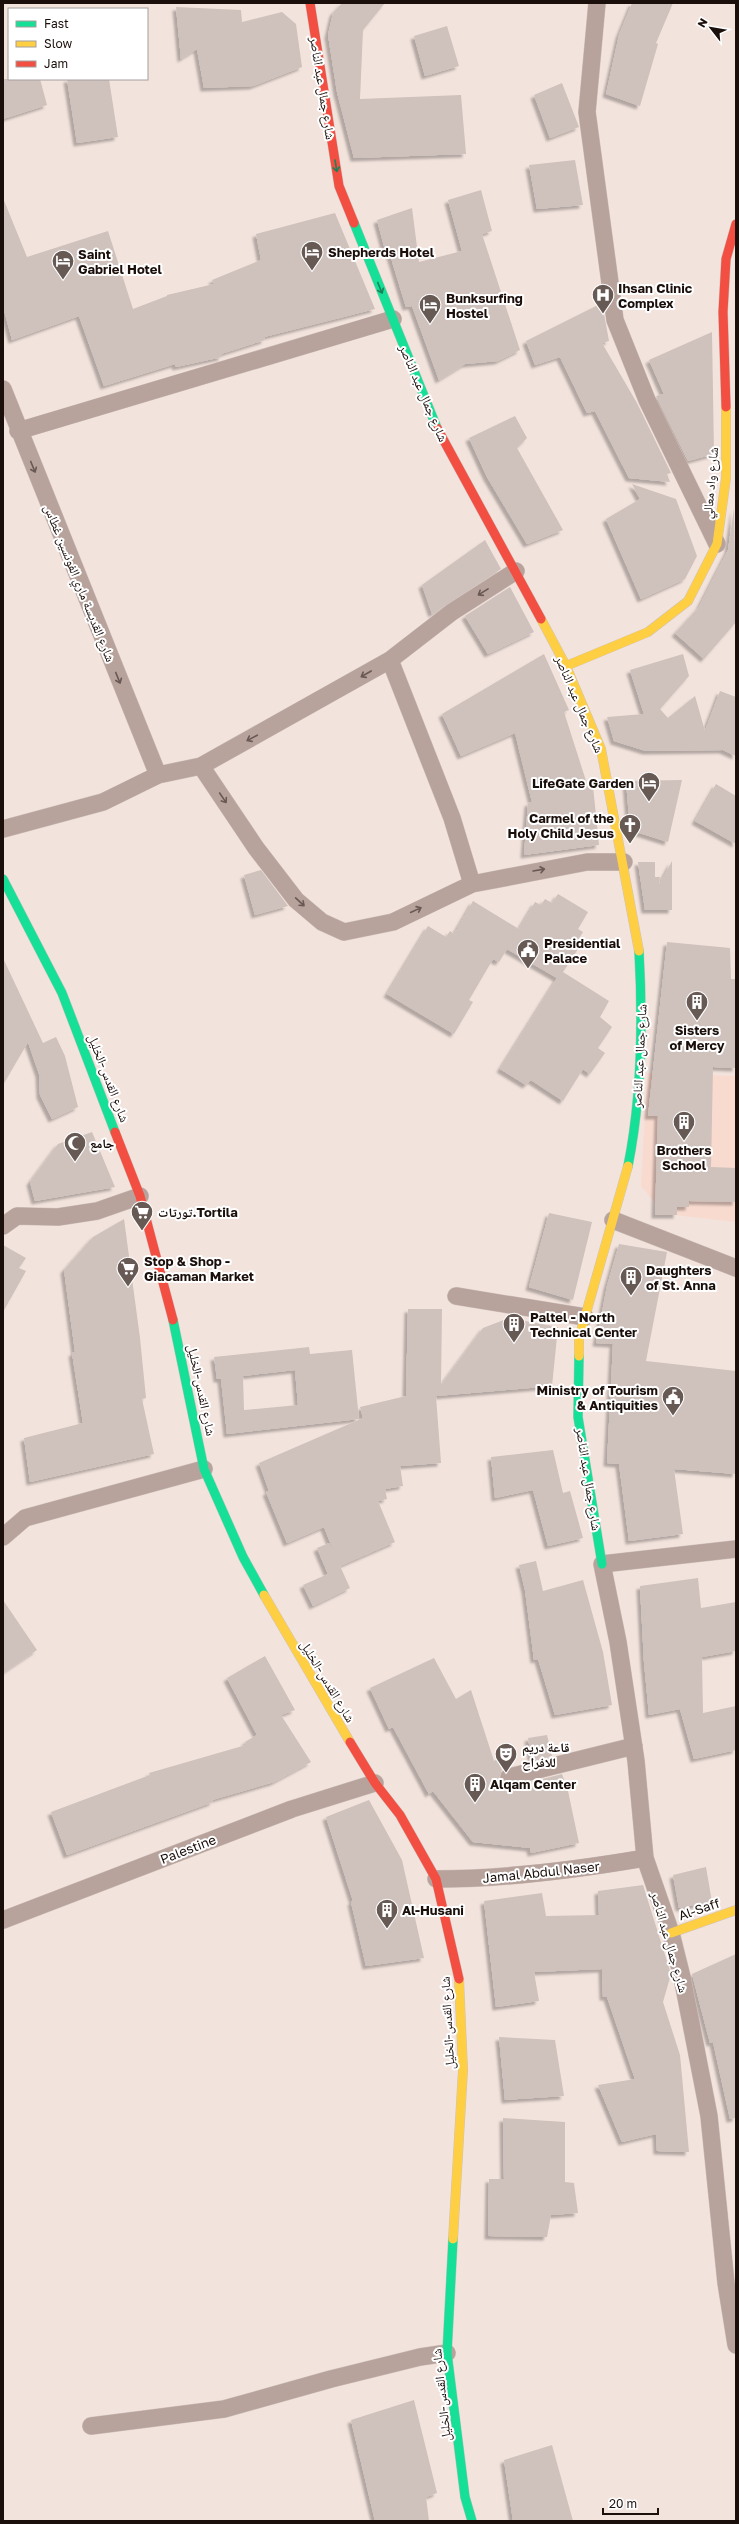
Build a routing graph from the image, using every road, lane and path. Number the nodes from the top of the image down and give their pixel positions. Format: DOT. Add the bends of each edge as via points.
graph roads {
  1 [pos="310,3"];
  2 [pos="597,3"];
  3 [pos="736,224"];
  4 [pos="393,319"];
  5 [pos="731,354"];
  6 [pos="3,390"];
  7 [pos="18,430"];
  8 [pos="717,544"];
  9 [pos="516,571"];
  10 [pos="390,660"];
  11 [pos="566,666"];
  12 [pos="201,766"];
  13 [pos="158,776"];
  14 [pos="3,830"];
  15 [pos="624,862"];
  16 [pos="3,879"];
  17 [pos="472,884"];
  18 [pos="140,1196"];
  19 [pos="612,1220"];
  20 [pos="3,1226"];
  21 [pos="736,1268"];
  22 [pos="456,1296"];
  23 [pos="585,1317"];
  24 [pos="204,1469"];
  25 [pos="3,1537"];
  26 [pos="736,1549"];
  27 [pos="602,1564"];
  28 [pos="634,1746"];
  29 [pos="509,1777"];
  30 [pos="375,1783"];
  31 [pos="645,1858"];
  32 [pos="436,1879"];
  33 [pos="736,1910"];
  34 [pos="3,1920"];
  35 [pos="671,1933"];
  36 [pos="736,2345"];
  37 [pos="447,2353"];
  38 [pos="91,2426"];
  39 [pos="472,2521"];
  1 -- 4 [label="street, شارع جمال عبد الناصر, one-way" via="339,186"];
  2 -- 8 [label="street" via="588,112 615,320 647,400"];
  3 -- 5 [label="street, شارع واد معالي" via="726,259 723,312"];
  4 -- 7 [label="street"];
  4 -- 9 [label="street, شارع جمال عبد الناصر" via="438,431"];
  5 -- 8 [label="street, شارع واد معالي" via="726,478"];
  6 -- 7 [label="street, شارع القديسة ماري الفونسين غطاس"];
  7 -- 13 [label="street, شارع القديسة ماري الفونسين غطاس, one-way"];
  8 -- 11 [label="street, شارع واد معالي" via="688,601 648,632"];
  9 -- 10 [label="street, one-way" via="452,612"];
  9 -- 11 [label="street, شارع جمال عبد الناصر"];
  10 -- 12 [label="street, one-way"];
  10 -- 17 [label="street" via="452,818"];
  11 -- 15 [label="street, شارع جمال عبد الناصر" via="601,749"];
  12 -- 13 [label="street"];
  12 -- 17 [label="street, one-way" via="256,848 296,900 322,922 344,932 392,922"];
  13 -- 14 [label="street" via="103,802"];
  17 -- 15 [label="street, one-way" via="587,862"];
  15 -- 19 [label="street, شارع جمال عبد الناصر" via="639,950 643,1016 634,1129 628,1164"];
  16 -- 18 [label="street, شارع القدس-الخليل" via="62,993"];
  18 -- 20 [label="street" via="96,1211 58,1217 17,1216"];
  18 -- 24 [label="street, شارع القدس-الخليل" via="172,1313"];
  19 -- 21 [label="street"];
  19 -- 23 [label="street, شارع جمال عبد الناصر"];
  22 -- 23 [label="street"];
  23 -- 27 [label="street, شارع جمال عبد الناصر" via="580,1338 578,1417"];
  24 -- 25 [label="street" via="25,1518"];
  24 -- 30 [label="street, شارع القدس-الخليل" via="243,1558 294,1649"];
  26 -- 27 [label="street"];
  27 -- 28 [label="street, شارع جمال عبد الناصر" via="618,1642"];
  28 -- 29 [label="street"];
  28 -- 31 [label="street, شارع جمال عبد الناصر"];
  30 -- 32 [label="street, شارع القدس-الخليل" via="400,1815"];
  30 -- 34 [label="street, Palestine" via="292,1810"];
  31 -- 32 [label="street, Jamal Abdul Naser" via="554,1873 488,1879"];
  31 -- 35 [label="street, شارع جمال عبد الناصر"];
  32 -- 37 [label="street, شارع القدس-الخليل" via="460,1985 463,2070"];
  33 -- 35 [label="street, Al-Saff"];
  35 -- 36 [label="street, شارع جمال عبد الناصر" via="709,2116 726,2283"];
  37 -- 38 [label="street" via="420,2356 224,2409"];
  37 -- 39 [label="street, شارع القدس-الخليل" via="465,2496"];
}
